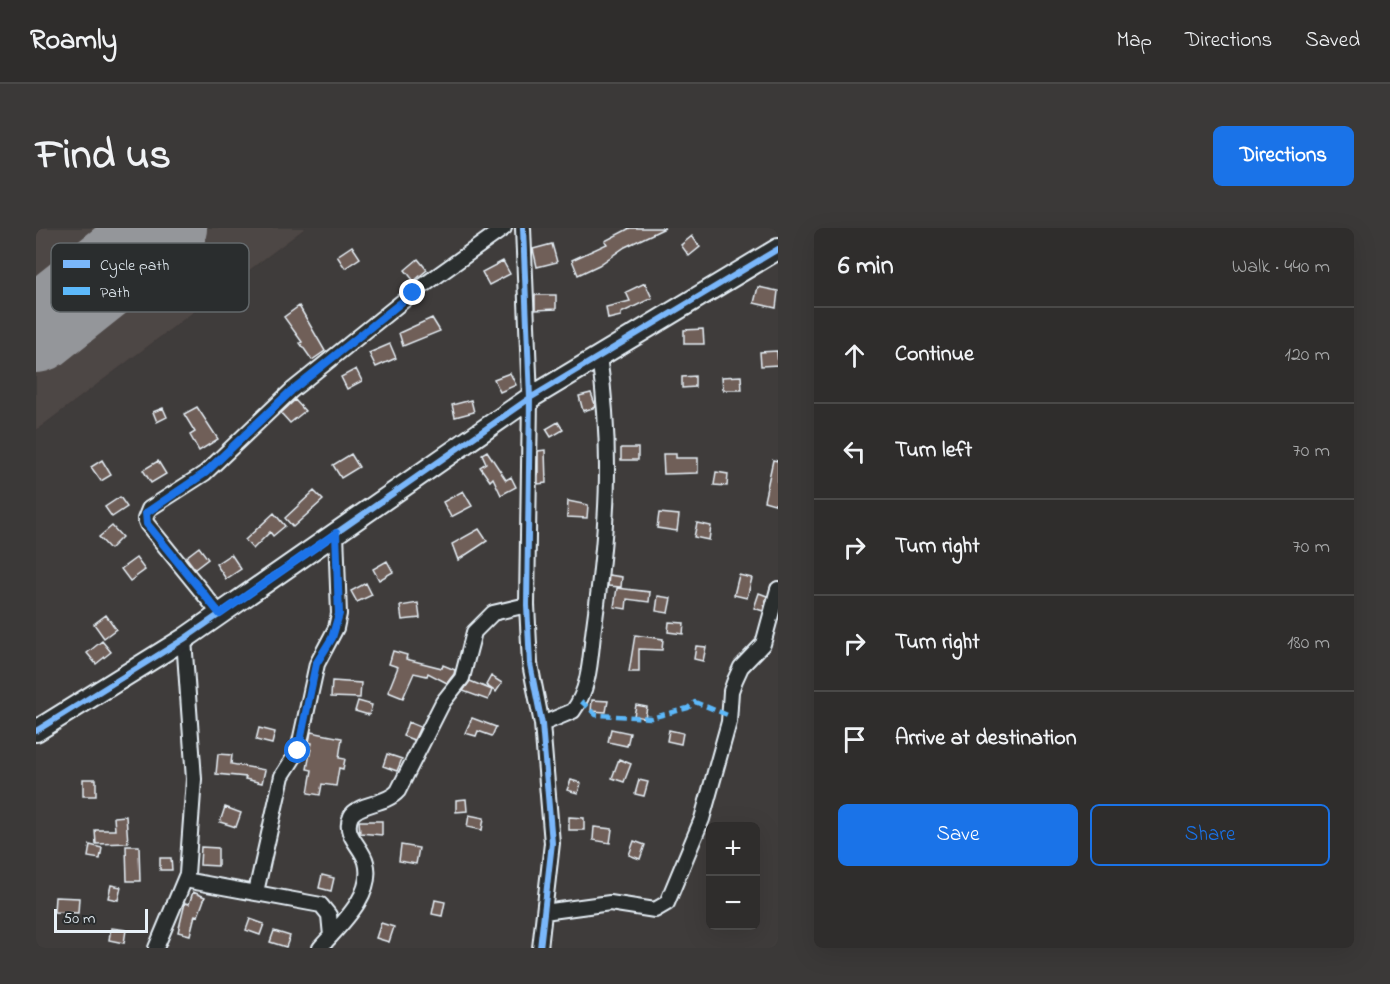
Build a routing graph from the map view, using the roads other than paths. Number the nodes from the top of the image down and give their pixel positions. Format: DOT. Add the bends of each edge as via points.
graph roads {
  1 [pos="504,228"];
  2 [pos="524,228"];
  3 [pos="778,249"];
  4 [pos="599,356"];
  5 [pos="531,398"];
  6 [pos="336,533"];
  7 [pos="778,589"];
  8 [pos="527,605"];
  9 [pos="220,614"];
  10 [pos="184,639"];
  11 [pos="542,724"];
  12 [pos="36,731"];
  13 [pos="185,880"];
  14 [pos="256,892"];
  15 [pos="544,912"];
  16 [pos="331,936"];
  17 [pos="156,948"];
  18 [pos="320,948"];
  19 [pos="540,948"];
  1 -- 9 [label="street" via="413,293 291,391 205,473 149,508 147,524"];
  2 -- 5 [label="street"];
  3 -- 4 [label="street"];
  4 -- 5 [label="street"];
  4 -- 11 [label="street" via="604,387 608,498 586,687 573,711"];
  5 -- 6 [label="street"];
  5 -- 8 [label="street"];
  6 -- 9 [label="street"];
  6 -- 14 [label="street" via="336,628 316,664 298,751 282,776"];
  7 -- 15 [label="street" via="763,644 741,667 731,691 729,722 702,819 667,903 655,910 610,903"];
  8 -- 11 [label="street" via="530,664"];
  8 -- 16 [label="street" via="505,609 482,622 474,632 462,678 443,702 398,791 391,799 358,809 352,815 351,838 366,863 367,876 353,910"];
  9 -- 10 [label="street"];
  10 -- 12 [label="street"];
  10 -- 13 [label="street" via="194,779"];
  11 -- 15 [label="street" via="552,843"];
  13 -- 14 [label="street"];
  13 -- 17 [label="street"];
  14 -- 16 [label="street" via="321,905 329,915"];
  15 -- 19 [label="street"];
  16 -- 18 [label="street"];
}
